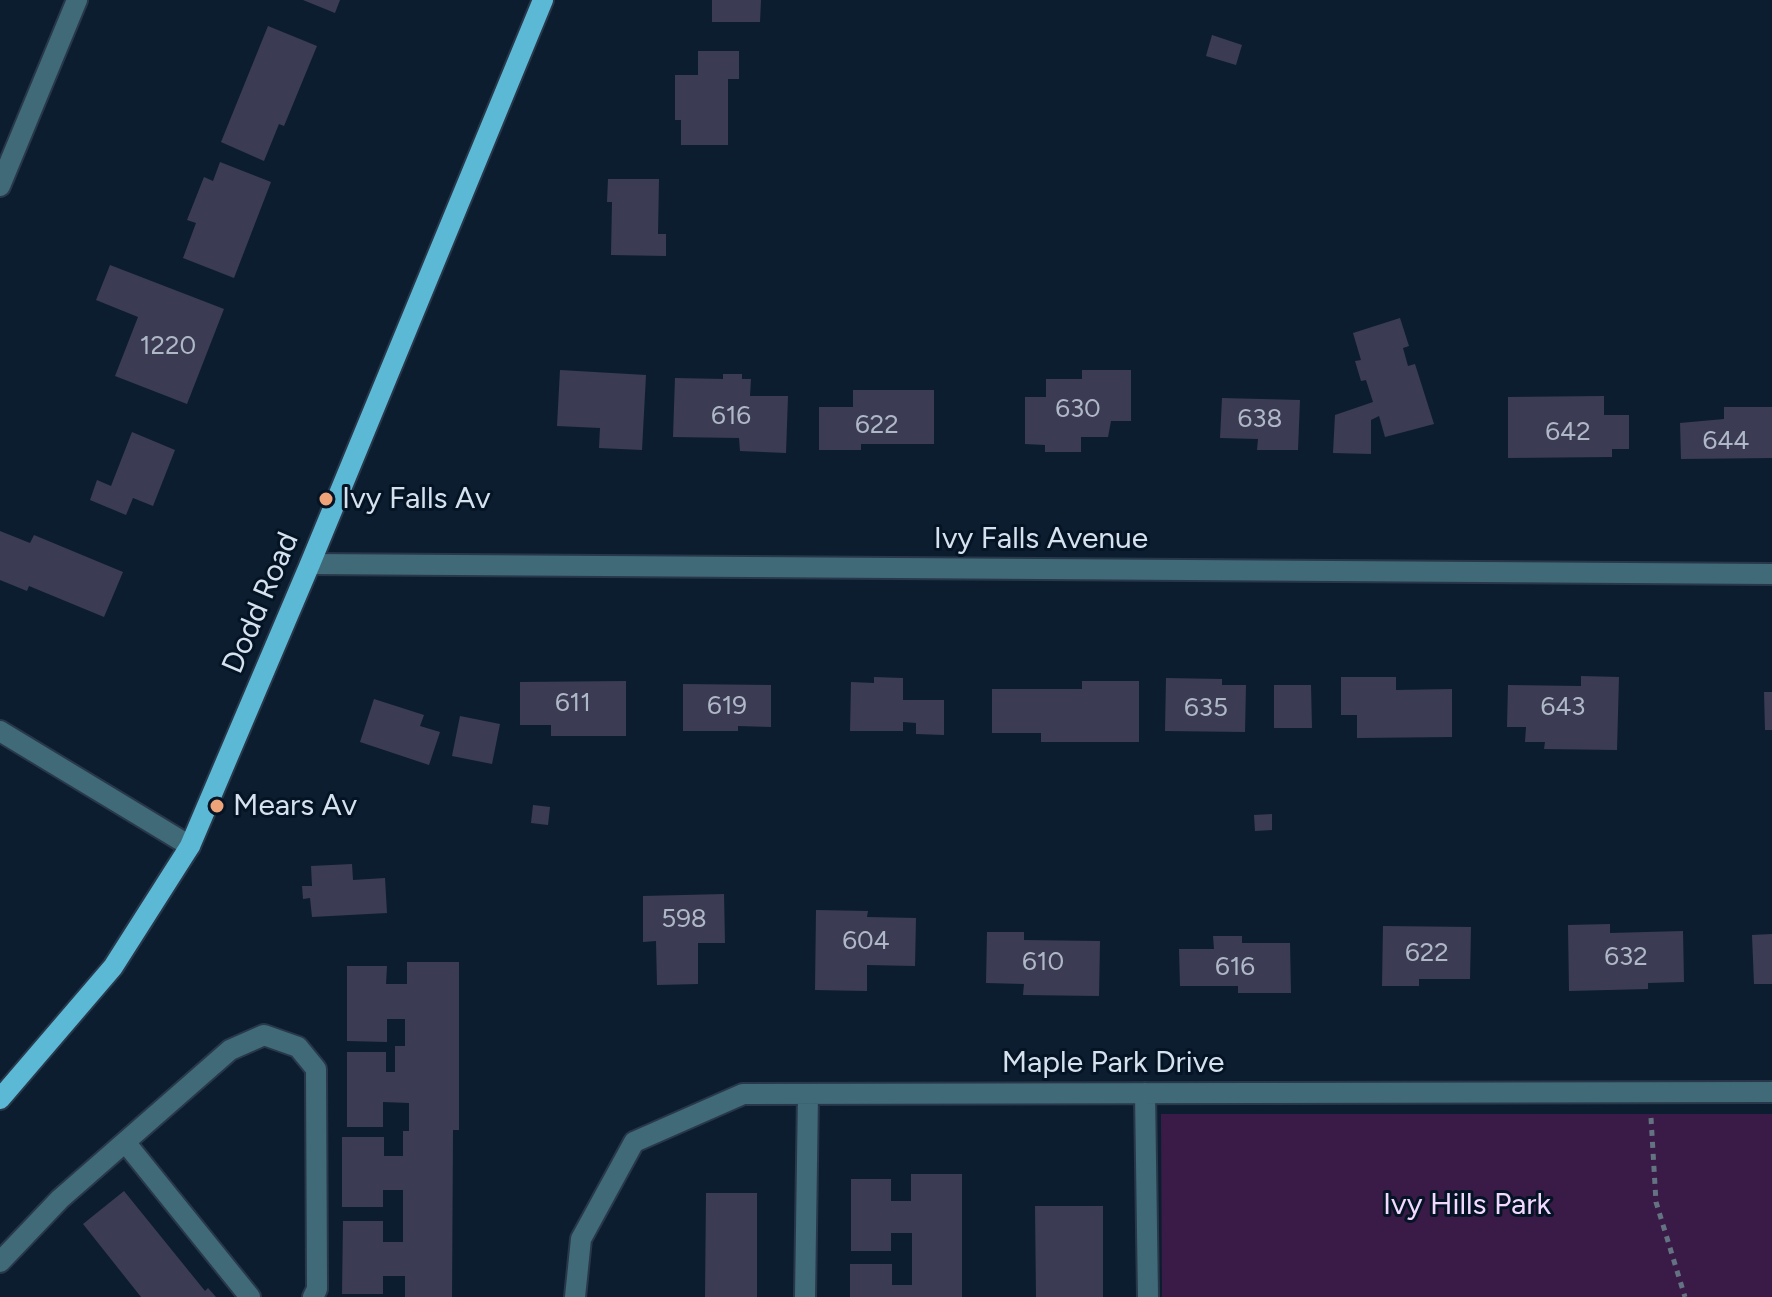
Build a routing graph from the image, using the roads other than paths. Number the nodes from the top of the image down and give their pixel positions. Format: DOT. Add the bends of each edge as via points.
graph roads {
  1 [pos="77,0"];
  2 [pos="543,0"];
  3 [pos="0,186"];
  4 [pos="310,564"];
  5 [pos="1772,574"];
  6 [pos="0,731"];
  7 [pos="190,846"];
  8 [pos="1772,1092"];
  9 [pos="1145,1093"];
  10 [pos="808,1094"];
  11 [pos="0,1099"];
  12 [pos="125,1142"];
  13 [pos="0,1262"];
  14 [pos="250,1297"];
  15 [pos="313,1297"];
  16 [pos="575,1297"];
  17 [pos="805,1297"];
  18 [pos="1148,1297"];
  1 -- 3 [label="street"];
  2 -- 4 [label="main road, Dodd Road"];
  4 -- 5 [label="street, Ivy Falls Avenue"];
  4 -- 7 [label="main road, Dodd Road"];
  6 -- 7 [label="street"];
  7 -- 11 [label="main road, Dodd Road" via="113,967"];
  8 -- 9 [label="street, Maple Park Drive"];
  9 -- 10 [label="street, Maple Park Drive"];
  9 -- 18 [label="street"];
  10 -- 16 [label="street, Maple Park Drive" via="743,1094 634,1142 581,1239"];
  10 -- 17 [label="street"];
  12 -- 13 [label="street"];
  12 -- 14 [label="street"];
  12 -- 15 [label="street" via="230,1050 264,1035 298,1047 316,1069"];
}
